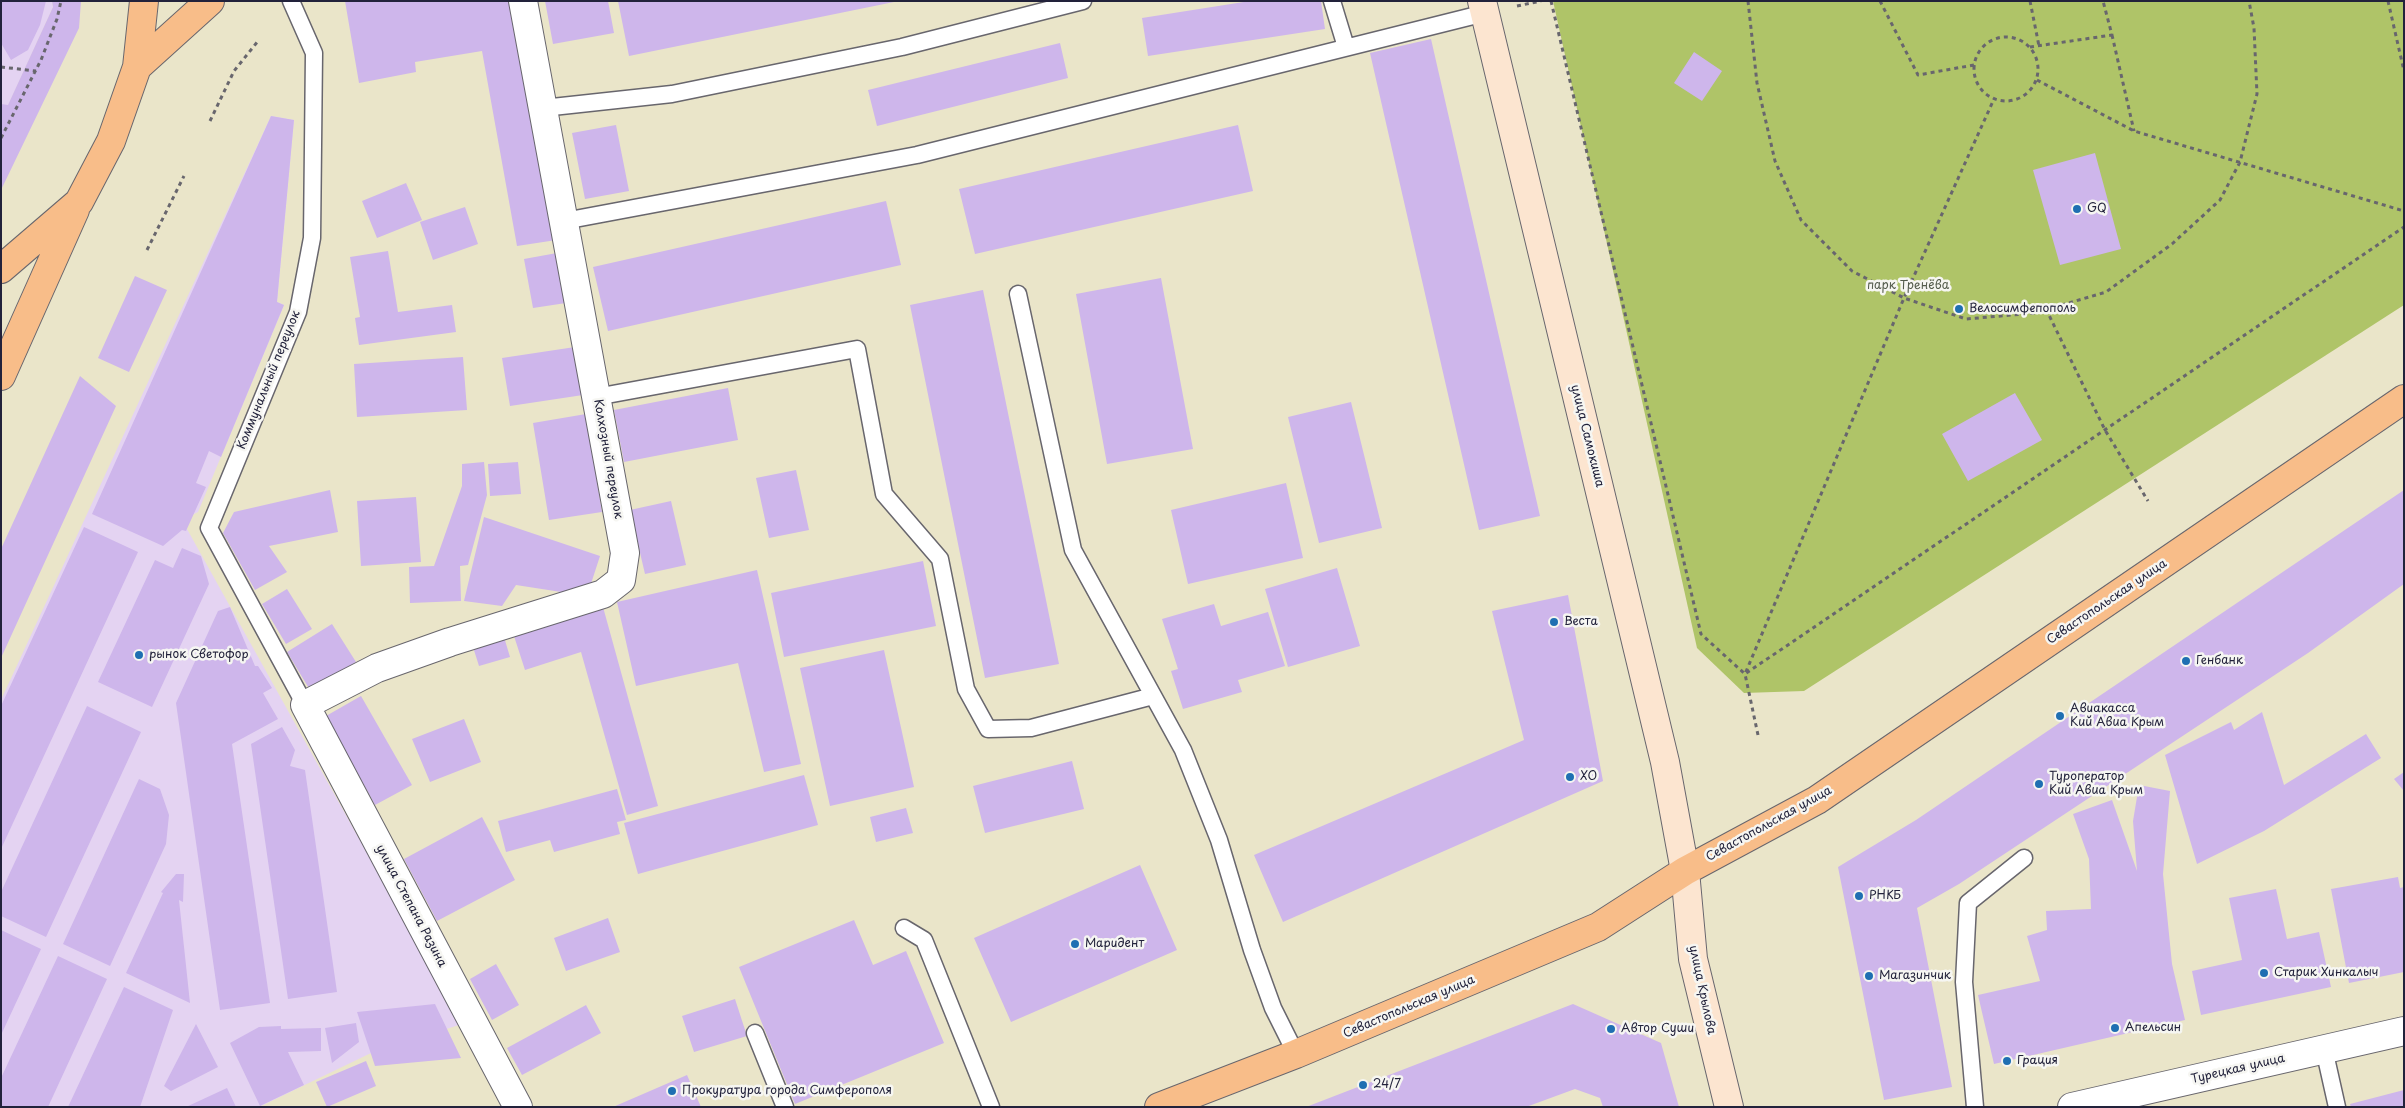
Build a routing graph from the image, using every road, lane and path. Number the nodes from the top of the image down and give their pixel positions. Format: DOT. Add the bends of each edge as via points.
graph roads {
  1 [pos="62,1"];
  2 [pos="144,1"];
  3 [pos="210,1"];
  4 [pos="290,1"];
  5 [pos="524,1"];
  6 [pos="1082,1"];
  7 [pos="1332,1"];
  8 [pos="1551,1"];
  9 [pos="1748,1"];
  10 [pos="1880,1"];
  11 [pos="2030,1"];
  12 [pos="2103,1"];
  13 [pos="2249,1"];
  14 [pos="2388,1"];
  15 [pos="1483,7"];
  16 [pos="2112,35"];
  17 [pos="258,41"];
  18 [pos="2039,46"];
  19 [pos="2030,47"];
  20 [pos="1346,48"];
  21 [pos="1974,65"];
  22 [pos="1,67"];
  23 [pos="137,67"];
  24 [pos="36,71"];
  25 [pos="2404,71"];
  26 [pos="2037,80"];
  27 [pos="1994,99"];
  28 [pos="543,108"];
  29 [pos="210,121"];
  30 [pos="2134,131"];
  31 [pos="1,138"];
  32 [pos="2240,162"];
  33 [pos="184,176"];
  34 [pos="79,202"];
  35 [pos="2404,211"];
  36 [pos="564,221"];
  37 [pos="2404,227"];
  38 [pos="147,250"];
  39 [pos="1,269"];
  40 [pos="1018,294"];
  41 [pos="1904,298"];
  42 [pos="2046,309"];
  43 [pos="6,364"];
  44 [pos="596,397"];
  45 [pos="2404,399"];
  46 [pos="2105,430"];
  47 [pos="2148,501"];
  48 [pos="1745,674"];
  49 [pos="1153,696"];
  50 [pos="304,705"];
  51 [pos="1758,735"];
  52 [pos="2024,858"];
  53 [pos="1685,871"];
  54 [pos="904,928"];
  55 [pos="2404,1031"];
  56 [pos="754,1033"];
  57 [pos="2324,1049"];
  58 [pos="1296,1054"];
  59 [pos="2126,1101"];
  60 [pos="518,1107"];
  61 [pos="785,1107"];
  62 [pos="991,1107"];
  63 [pos="1159,1107"];
  64 [pos="1729,1107"];
  65 [pos="1975,1107"];
  66 [pos="2072,1107"];
  67 [pos="2337,1107"];
  1 -- 24 [label="path"];
  2 -- 23 [label="main road"];
  3 -- 23 [label="main road"];
  4 -- 50 [label="lane, Коммунальный переулок" via="314,53 312,238 298,312 208,528"];
  5 -- 28 [label="street, Колхозный переулок"];
  6 -- 28 [label="lane" via="902,47 672,94"];
  7 -- 20 [label="lane"];
  8 -- 48 [label="path" via="1702,634"];
  9 -- 41 [label="path" via="1757,83 1773,151 1800,220 1852,272"];
  10 -- 21 [label="path" via="1918,74"];
  11 -- 18 [label="path"];
  12 -- 16 [label="path"];
  13 -- 32 [label="path" via="2254,28 2257,94"];
  14 -- 25 [label="path"];
  15 -- 20 [label="lane"];
  15 -- 53 [label="main road, улица Самокиша" via="1665,762"];
  16 -- 18 [label="path"];
  16 -- 30 [label="path"];
  17 -- 29 [label="path" via="234,71"];
  18 -- 19 [label="path"];
  19 -- 21 [label="path" via="2012,37 1995,38 1979,50"];
  19 -- 26 [label="path" via="2039,66"];
  20 -- 36 [label="lane" via="918,155"];
  21 -- 27 [label="path" via="1976,82"];
  22 -- 24 [label="path"];
  23 -- 34 [label="main road" via="111,142"];
  24 -- 31 [label="path"];
  26 -- 27 [label="path" via="2027,94 2013,101"];
  26 -- 30 [label="path"];
  27 -- 41 [label="path"];
  28 -- 36 [label="street, Колхозный переулок"];
  30 -- 32 [label="path"];
  32 -- 35 [label="path"];
  32 -- 42 [label="path" via="2220,200 2172,244 2106,292"];
  33 -- 38 [label="path"];
  34 -- 39 [label="main road"];
  34 -- 43 [label="main road"];
  36 -- 44 [label="street, Колхозный переулок"];
  37 -- 46 [label="path"];
  40 -- 49 [label="lane" via="1073,550"];
  41 -- 42 [label="path" via="1966,319 2035,313"];
  41 -- 48 [label="path"];
  42 -- 46 [label="path"];
  44 -- 49 [label="lane" via="857,349 884,494 940,559 966,689 988,729 1031,728"];
  44 -- 50 [label="street, Колхозный переулок" via="625,553 621,580 603,594 377,668"];
  45 -- 53 [label="main road, Севастопольская улица" via="1817,800"];
  46 -- 47 [label="path"];
  46 -- 48 [label="path"];
  48 -- 51 [label="path"];
  49 -- 58 [label="lane" via="1183,750 1219,840 1252,950 1273,1008"];
  50 -- 60 [label="street, улица Степана Разина"];
  52 -- 65 [label="lane" via="1968,903 1964,982"];
  53 -- 58 [label="main road, Севастопольская улица" via="1598,927"];
  53 -- 64 [label="main road, улица Крылова" via="1694,959"];
  54 -- 62 [label="lane" via="924,940"];
  55 -- 57 [label="street, Турецкая улица"];
  56 -- 61 [label="lane"];
  57 -- 59 [label="street, Турецкая улица"];
  57 -- 67 [label="lane"];
  58 -- 63 [label="main road, Севастопольская улица"];
  59 -- 66 [label="street, Турецкая улица"];
}
